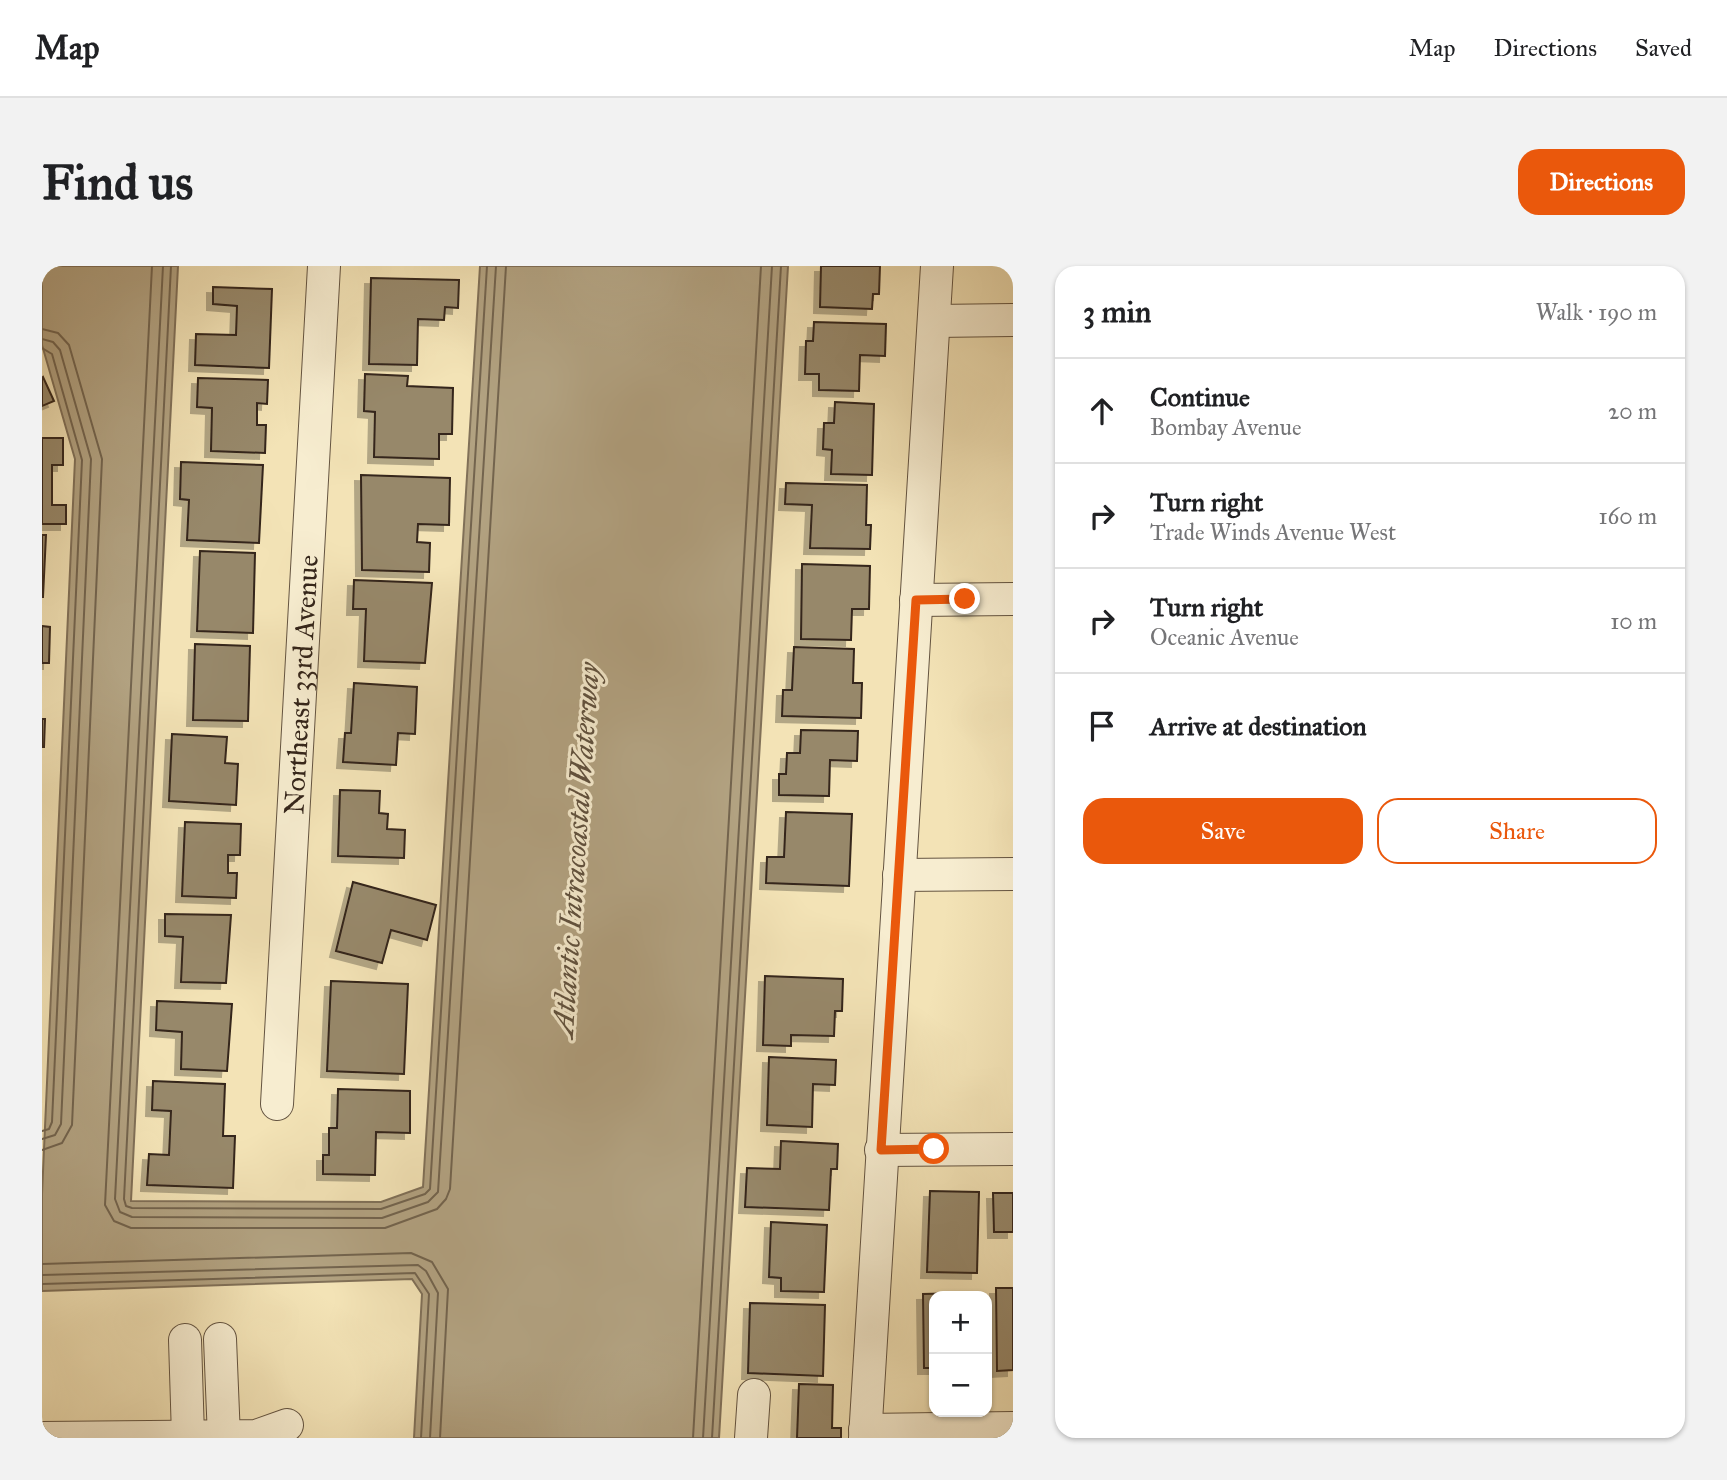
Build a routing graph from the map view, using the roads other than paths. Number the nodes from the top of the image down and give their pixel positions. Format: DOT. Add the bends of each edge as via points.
graph roads {
  1 [pos="324,266"];
  2 [pos="937,266"];
  3 [pos="1013,320"];
  4 [pos="934,321"];
  5 [pos="1013,599"];
  6 [pos="916,600"];
  7 [pos="1013,874"];
  8 [pos="899,875"];
  9 [pos="277,1104"];
  10 [pos="1013,1149"];
  11 [pos="881,1150"];
  12 [pos="185,1339"];
  13 [pos="220,1339"];
  14 [pos="754,1395"];
  15 [pos="287,1425"];
  16 [pos="1013,1428"];
  17 [pos="865,1434"];
  18 [pos="188,1436"];
  19 [pos="224,1437"];
  20 [pos="42,1438"];
  21 [pos="751,1438"];
  1 -- 9 [label="street, Northeast 33rd Avenue"];
  2 -- 4 [label="street"];
  3 -- 4 [label="street"];
  4 -- 6 [label="street"];
  5 -- 6 [label="street"];
  6 -- 8 [label="street"];
  7 -- 8 [label="street"];
  8 -- 11 [label="street"];
  10 -- 11 [label="street"];
  11 -- 17 [label="street"];
  12 -- 18 [label="street"];
  13 -- 19 [label="street"];
  14 -- 21 [label="street"];
  15 -- 19 [label="street" via="256,1436"];
  16 -- 17 [label="street"];
  18 -- 19 [label="street"];
  18 -- 20 [label="street"];
}
